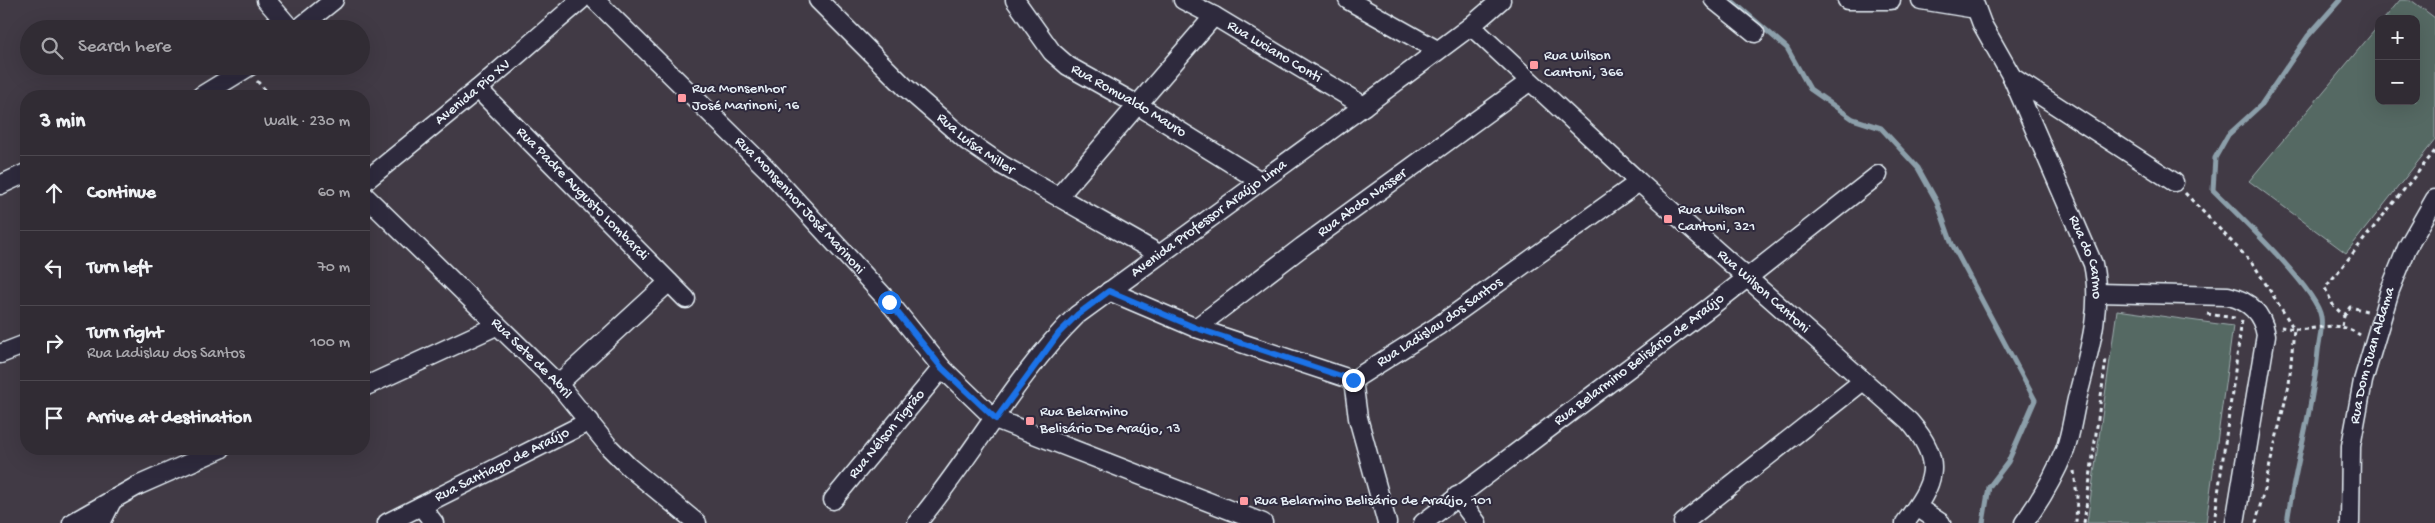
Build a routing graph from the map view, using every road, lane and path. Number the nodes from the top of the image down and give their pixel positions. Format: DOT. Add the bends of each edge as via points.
graph roads {
  1 [pos="266,0"];
  2 [pos="334,0"];
  3 [pos="581,0"];
  4 [pos="595,0"];
  5 [pos="818,0"];
  6 [pos="1014,0"];
  7 [pos="1183,0"];
  8 [pos="1348,0"];
  9 [pos="1501,0"];
  10 [pos="1714,0"];
  11 [pos="1847,0"];
  12 [pos="1891,0"];
  13 [pos="1921,0"];
  14 [pos="1974,4"];
  15 [pos="1214,16"];
  16 [pos="283,20"];
  17 [pos="309,20"];
  18 [pos="1471,26"];
  19 [pos="1756,33"];
  20 [pos="1437,50"];
  21 [pos="235,75"];
  22 [pos="2012,77"];
  23 [pos="1529,82"];
  24 [pos="478,89"];
  25 [pos="211,90"];
  26 [pos="1136,104"];
  27 [pos="1364,106"];
  28 [pos="2435,151"];
  29 [pos="1878,175"];
  30 [pos="20,176"];
  31 [pos="370,177"];
  32 [pos="1260,181"];
  33 [pos="1639,182"];
  34 [pos="2174,182"];
  35 [pos="0,185"];
  36 [pos="1059,196"];
  37 [pos="2435,199"];
  38 [pos="370,202"];
  39 [pos="1159,254"];
  40 [pos="1747,278"];
  41 [pos="669,282"];
  42 [pos="1109,291"];
  43 [pos="2097,292"];
  44 [pos="686,300"];
  45 [pos="2202,314"];
  46 [pos="2382,315"];
  47 [pos="2344,316"];
  48 [pos="2242,322"];
  49 [pos="2264,325"];
  50 [pos="496,326"];
  51 [pos="2342,326"];
  52 [pos="1196,328"];
  53 [pos="2294,329"];
  54 [pos="2374,344"];
  55 [pos="20,345"];
  56 [pos="2108,349"];
  57 [pos="1,350"];
  58 [pos="942,368"];
  59 [pos="1353,380"];
  60 [pos="1862,380"];
  61 [pos="370,384"];
  62 [pos="558,384"];
  63 [pos="996,419"];
  64 [pos="590,421"];
  65 [pos="2065,449"];
  66 [pos="208,455"];
  67 [pos="1457,496"];
  68 [pos="113,498"];
  69 [pos="833,500"];
  70 [pos="421,506"];
  71 [pos="1917,508"];
  72 [pos="72,523"];
  73 [pos="101,523"];
  74 [pos="386,523"];
  75 [pos="434,523"];
  76 [pos="697,523"];
  77 [pos="918,523"];
  78 [pos="1263,523"];
  79 [pos="1387,523"];
  80 [pos="1423,523"];
  81 [pos="1477,523"];
  82 [pos="1683,523"];
  83 [pos="1905,523"];
  84 [pos="1941,523"];
  85 [pos="2024,523"];
  86 [pos="2076,523"];
  87 [pos="2084,523"];
  88 [pos="2214,523"];
  89 [pos="2235,523"];
  90 [pos="2256,523"];
  91 [pos="2350,523"];
  1 -- 16 [label="street"];
  2 -- 17 [label="street"];
  3 -- 24 [label="street, Avenida Pio XV"];
  4 -- 58 [label="street, Rua Monsenhor José Marinoni" via="813,217 889,302"];
  5 -- 36 [label="street, Rua Luísa Miller" via="941,120 1002,165"];
  6 -- 26 [label="street, Rua Romualdo Mauro" via="1058,57"];
  7 -- 15 [label="street, Rua Luciano Conti"];
  8 -- 20 [label="street"];
  9 -- 18 [label="street, Avenida Professor Araújo Lima"];
  10 -- 19 [label="street"];
  11 -- 12 [label="street"];
  13 -- 14 [label="street"];
  14 -- 22 [label="street, Rua do Carmo"];
  15 -- 26 [label="street"];
  15 -- 27 [label="street, Rua Luciano Conti"];
  18 -- 20 [label="street, Avenida Professor Araújo Lima"];
  18 -- 23 [label="street, Rua Wilson Cantoni"];
  20 -- 27 [label="street, Avenida Professor Araújo Lima"];
  21 -- 25 [label="street"];
  22 -- 34 [label="street"];
  22 -- 43 [label="street, Rua do Carmo" via="2093,264"];
  23 -- 33 [label="street, Rua Wilson Cantoni"];
  23 -- 52 [label="street, Rua Abdo Nasser"];
  24 -- 31 [label="street, Avenida Pio XV"];
  24 -- 41 [label="street, Rua Padre Augusto Lombardi"];
  26 -- 32 [label="street, Rua Romualdo Mauro"];
  26 -- 36 [label="street"];
  27 -- 32 [label="street, Avenida Professor Araújo Lima"];
  28 -- 47 [label="path" via="2325,288 2333,305"];
  29 -- 40 [label="street, Rua Belarmino Belisário de Araújo"];
  30 -- 35 [label="street"];
  32 -- 39 [label="street, Avenida Professor Araújo Lima"];
  33 -- 40 [label="street, Rua Wilson Cantoni"];
  33 -- 59 [label="street, Rua Ladislau dos Santos" via="1438,326"];
  34 -- 53 [label="path" via="2254,265"];
  36 -- 39 [label="street, Rua Luísa Miller"];
  37 -- 46 [label="street, Rua Dom Juan Aldama" via="2407,248"];
  38 -- 50 [label="street, Rua Sete de Abril"];
  39 -- 42 [label="street, Avenida Professor Araújo Lima"];
  40 -- 60 [label="street, Rua Wilson Cantoni"];
  40 -- 67 [label="street, Rua Belarmino Belisário de Araújo"];
  41 -- 44 [label="street, Rua Padre Augusto Lombardi"];
  41 -- 62 [label="street"];
  42 -- 52 [label="street"];
  42 -- 63 [label="street, Avenida Professor Araújo Lima" via="1059,333"];
  43 -- 49 [label="street" via="2228,296 2250,305"];
  43 -- 65 [label="street, Rua do Carmo" via="2089,350"];
  45 -- 48 [label="path" via="2242,319"];
  46 -- 47 [label="path" via="2350,306"];
  46 -- 54 [label="street, Rua Dom Juan Aldama"];
  47 -- 51 [label="path"];
  48 -- 49 [label="path"];
  48 -- 88 [label="path"];
  49 -- 53 [label="path"];
  49 -- 89 [label="street" via="2266,335"];
  50 -- 61 [label="street"];
  50 -- 62 [label="street, Rua Sete de Abril"];
  51 -- 53 [label="path"];
  51 -- 54 [label="path"];
  52 -- 59 [label="street"];
  53 -- 90 [label="path" via="2289,385"];
  54 -- 91 [label="street, Rua Dom Juan Aldama" via="2363,381 2351,446"];
  55 -- 57 [label="street"];
  56 -- 87 [label="path"];
  58 -- 63 [label="street, Rua Monsenhor José Marinoni"];
  58 -- 69 [label="street, Rua Nélson Tigrão"];
  59 -- 79 [label="street" via="1358,418"];
  60 -- 71 [label="street, Rua Wilson Cantoni" via="1922,436 1930,453 1934,467 1930,484"];
  60 -- 82 [label="street"];
  62 -- 64 [label="street, Rua Sete de Abril"];
  63 -- 77 [label="street, Avenida Professor Araújo Lima"];
  63 -- 78 [label="street"];
  64 -- 70 [label="street, Rua Santiago de Araújo"];
  64 -- 76 [label="street, Rua Sete de Abril" via="610,448"];
  65 -- 85 [label="street, Rua do Carmo" via="2042,499"];
  65 -- 86 [label="path" via="2074,468 2078,496"];
  66 -- 68 [label="street"];
  67 -- 80 [label="street, Rua Belarmino Belisário de Araújo"];
  67 -- 81 [label="street"];
  68 -- 72 [label="street"];
  68 -- 73 [label="street"];
  70 -- 74 [label="street, Rua Santiago de Araújo"];
  70 -- 75 [label="street"];
  71 -- 83 [label="street"];
  71 -- 84 [label="street"];
}
